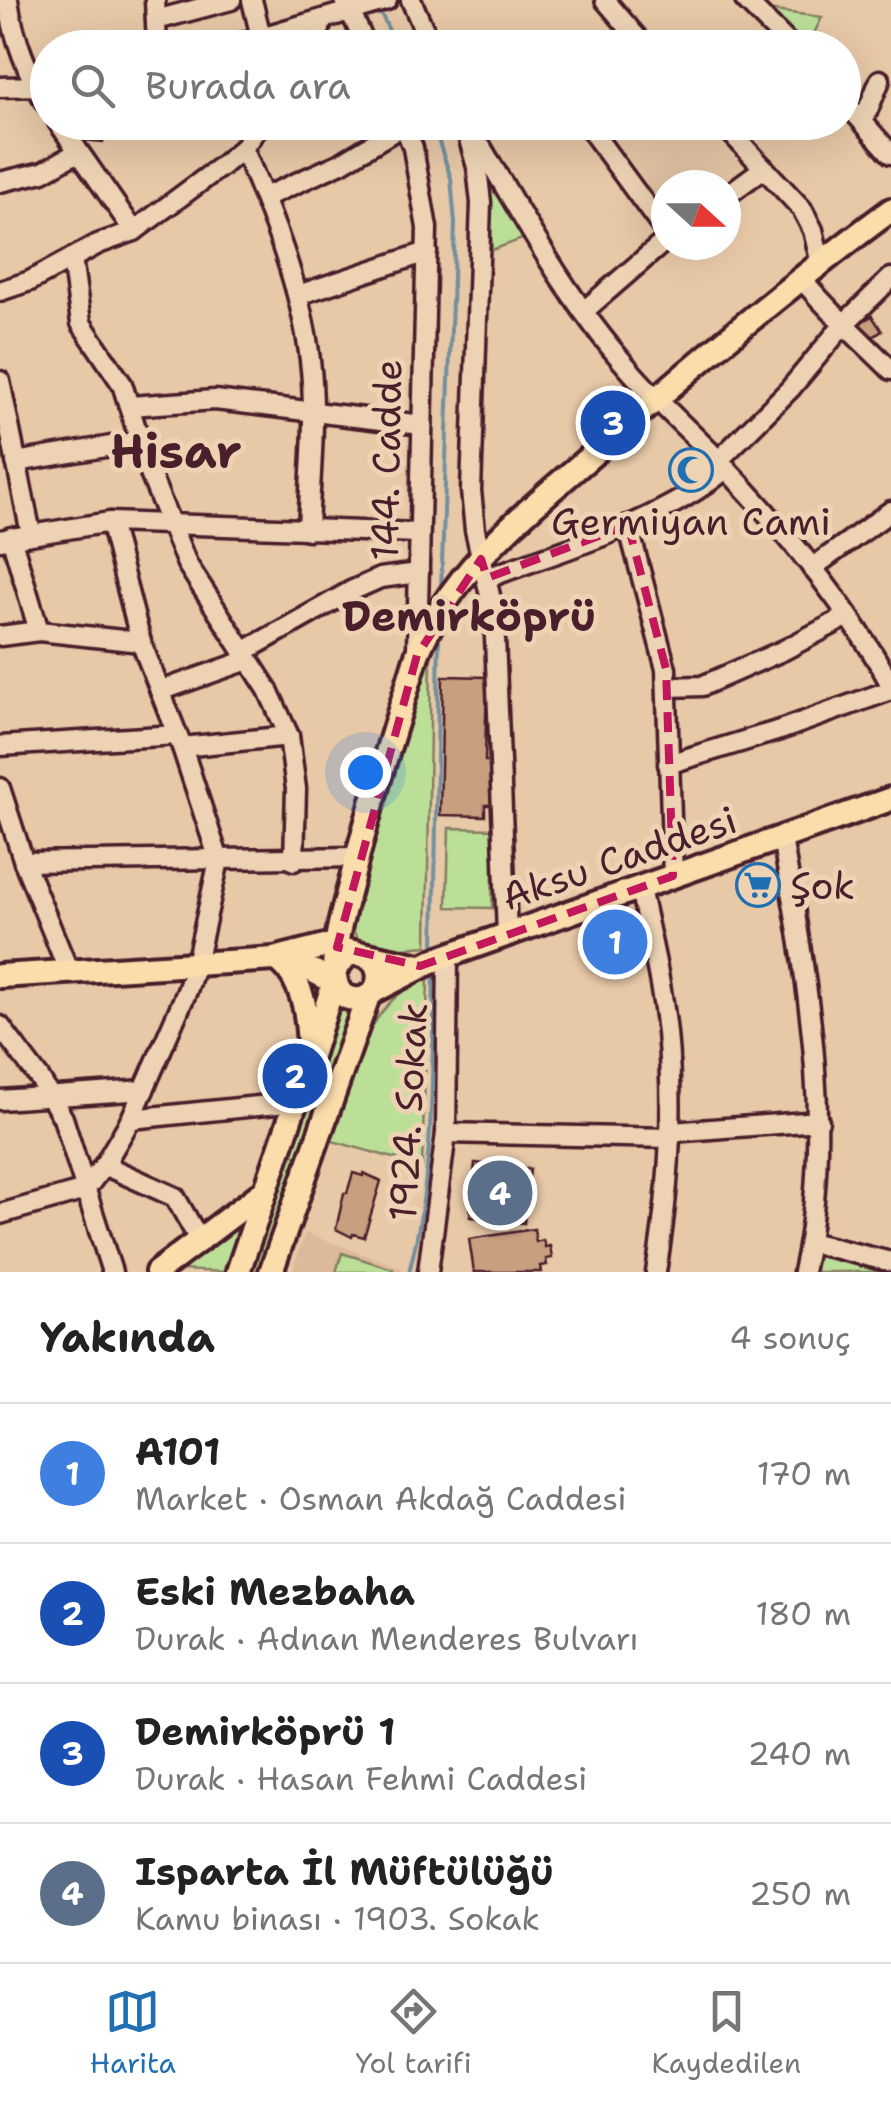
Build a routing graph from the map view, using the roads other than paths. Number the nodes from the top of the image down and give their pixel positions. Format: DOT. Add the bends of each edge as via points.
graph roads {
  1 [pos="8,0"];
  2 [pos="155,0"];
  3 [pos="231,0"];
  4 [pos="252,0"];
  5 [pos="387,0"];
  6 [pos="412,0"];
  7 [pos="605,0"];
  8 [pos="746,0"];
  9 [pos="353,7"];
  10 [pos="156,20"];
  11 [pos="322,21"];
  12 [pos="156,30"];
  13 [pos="259,30"];
  14 [pos="290,30"];
  15 [pos="319,30"];
  16 [pos="424,30"];
  17 [pos="631,30"];
  18 [pos="775,30"];
  19 [pos="30,57"];
  20 [pos="880,80"];
  21 [pos="30,86"];
  22 [pos="0,87"];
  23 [pos="863,122"];
  24 [pos="69,140"];
  25 [pos="248,140"];
  26 [pos="376,140"];
  27 [pos="407,140"];
  28 [pos="470,140"];
  29 [pos="476,140"];
  30 [pos="598,140"];
  31 [pos="737,140"];
  32 [pos="242,148"];
  33 [pos="76,152"];
  34 [pos="891,154"];
  35 [pos="764,168"];
  36 [pos="0,182"];
  37 [pos="741,185"];
  38 [pos="264,197"];
  39 [pos="891,210"];
  40 [pos="651,215"];
  41 [pos="134,230"];
  42 [pos="651,250"];
  43 [pos="427,252"];
  44 [pos="72,258"];
  45 [pos="811,271"];
  46 [pos="891,278"];
  47 [pos="0,291"];
  48 [pos="298,296"];
  49 [pos="584,311"];
  50 [pos="844,324"];
  51 [pos="891,370"];
  52 [pos="0,381"];
  53 [pos="656,399"];
  54 [pos="130,406"];
  55 [pos="313,412"];
  56 [pos="422,425"];
  57 [pos="141,440"];
  58 [pos="16,462"];
  59 [pos="722,465"];
  60 [pos="891,511"];
  61 [pos="110,522"];
  62 [pos="170,522"];
  63 [pos="628,524"];
  64 [pos="308,530"];
  65 [pos="419,533"];
  66 [pos="31,534"];
  67 [pos="6,538"];
  68 [pos="812,568"];
  69 [pos="479,570"];
  70 [pos="418,572"];
  71 [pos="848,616"];
  72 [pos="40,632"];
  73 [pos="0,636"];
  74 [pos="141,642"];
  75 [pos="245,656"];
  76 [pos="418,656"];
  77 [pos="667,688"];
  78 [pos="891,688"];
  79 [pos="160,692"];
  80 [pos="289,736"];
  81 [pos="180,741"];
  82 [pos="0,746"];
  83 [pos="668,764"];
  84 [pos="2,800"];
  85 [pos="891,800"];
  86 [pos="782,838"];
  87 [pos="356,858"];
  88 [pos="218,860"];
  89 [pos="294,860"];
  90 [pos="24,862"];
  91 [pos="672,876"];
  92 [pos="640,888"];
  93 [pos="507,934"];
  94 [pos="336,947"];
  95 [pos="362,954"];
  96 [pos="448,955"];
  97 [pos="276,960"];
  98 [pos="196,964"];
  99 [pos="420,966"];
  100 [pos="68,972"];
  101 [pos="0,976"];
  102 [pos="333,977"];
  103 [pos="371,993"];
  104 [pos="0,1026"];
  105 [pos="347,1054"];
  106 [pos="306,1072"];
  107 [pos="144,1090"];
  108 [pos="50,1096"];
  109 [pos="0,1100"];
  110 [pos="296,1102"];
  111 [pos="130,1119"];
  112 [pos="819,1121"];
  113 [pos="446,1133"];
  114 [pos="671,1135"];
  115 [pos="104,1165"];
  116 [pos="85,1190"];
  117 [pos="266,1190"];
  118 [pos="0,1214"];
  119 [pos="200,1241"];
  120 [pos="810,1242"];
  121 [pos="891,1262"];
  122 [pos="112,1272"];
  123 [pos="157,1272"];
  124 [pos="238,1272"];
  125 [pos="271,1272"];
  126 [pos="428,1272"];
  127 [pos="656,1272"];
  128 [pos="802,1272"];
  1 -- 19 [label="street"];
  2 -- 10 [label="street"];
  3 -- 10 [label="street"];
  4 -- 13 [label="street"];
  5 -- 9 [label="street"];
  6 -- 16 [label="street"];
  7 -- 17 [label="street"];
  8 -- 18 [label="street"];
  9 -- 11 [label="street"];
  10 -- 12 [label="street"];
  11 -- 14 [label="street"];
  11 -- 15 [label="street"];
  20 -- 23 [label="street"];
  21 -- 22 [label="street"];
  23 -- 34 [label="street"];
  24 -- 33 [label="street"];
  25 -- 32 [label="street"];
  26 -- 38 [label="street"];
  27 -- 43 [label="street, 144. Cadde" via="422,192"];
  28 -- 69 [label="street" via="481,203 470,471"];
  29 -- 49 [label="street"];
  30 -- 40 [label="street"];
  31 -- 35 [label="street"];
  32 -- 38 [label="street"];
  32 -- 41 [label="street"];
  33 -- 36 [label="street" via="43,172"];
  33 -- 41 [label="street"];
  35 -- 37 [label="street"];
  35 -- 45 [label="street" via="806,215"];
  38 -- 48 [label="street"];
  39 -- 45 [label="main road"];
  41 -- 44 [label="street"];
  42 -- 49 [label="street"];
  43 -- 48 [label="street"];
  43 -- 56 [label="street, 144. Cadde"];
  44 -- 47 [label="street"];
  44 -- 54 [label="street" via="81,323"];
  45 -- 50 [label="street" via="829,312"];
  45 -- 53 [label="main road"];
  46 -- 50 [label="street"];
  48 -- 55 [label="street"];
  49 -- 53 [label="street"];
  50 -- 51 [label="street"];
  50 -- 59 [label="street"];
  52 -- 58 [label="street"];
  53 -- 59 [label="street"];
  53 -- 69 [label="main road" via="530,510"];
  54 -- 55 [label="street" via="215,400"];
  54 -- 57 [label="street"];
  55 -- 56 [label="street"];
  55 -- 64 [label="street"];
  56 -- 65 [label="street, 144. Cadde"];
  57 -- 58 [label="street"];
  57 -- 62 [label="street"];
  58 -- 66 [label="street"];
  59 -- 63 [label="street" via="687,497"];
  59 -- 68 [label="street"];
  60 -- 68 [label="street"];
  61 -- 62 [label="street"];
  61 -- 66 [label="street"];
  61 -- 74 [label="street"];
  62 -- 64 [label="street"];
  62 -- 75 [label="street"];
  63 -- 69 [label="street"];
  63 -- 77 [label="street"];
  64 -- 65 [label="street"];
  65 -- 70 [label="street, 144. Cadde"];
  66 -- 67 [label="street"];
  67 -- 72 [label="street"];
  68 -- 71 [label="street"];
  69 -- 76 [label="main road" via="430,628"];
  69 -- 93 [label="street" via="494,613"];
  70 -- 75 [label="street" via="351,591"];
  70 -- 76 [label="street, 144. Cadde"];
  71 -- 77 [label="street" via="702,686"];
  71 -- 78 [label="street"];
  72 -- 73 [label="street"];
  72 -- 74 [label="street"];
  74 -- 79 [label="street"];
  75 -- 79 [label="street"];
  75 -- 80 [label="street"];
  76 -- 87 [label="main road, 144. Cadde"];
  77 -- 83 [label="street"];
  78 -- 83 [label="street"];
  79 -- 81 [label="street"];
  80 -- 81 [label="street"];
  80 -- 89 [label="street"];
  81 -- 82 [label="street"];
  81 -- 88 [label="street"];
  83 -- 91 [label="street"];
  84 -- 90 [label="street"];
  85 -- 86 [label="main road, Aksu Caddesi"];
  86 -- 91 [label="main road, Aksu Caddesi"];
  86 -- 112 [label="street" via="811,1011"];
  87 -- 89 [label="street"];
  87 -- 94 [label="main road, 144. Cadde"];
  88 -- 89 [label="street"];
  88 -- 90 [label="street"];
  88 -- 98 [label="street"];
  90 -- 100 [label="street"];
  91 -- 92 [label="main road, Aksu Caddesi"];
  92 -- 93 [label="main road, Aksu Caddesi"];
  92 -- 114 [label="street" via="667,1031"];
  93 -- 96 [label="main road, Aksu Caddesi"];
  94 -- 95 [label="main road"];
  94 -- 97 [label="main road"];
  94 -- 102 [label="main road, 144. Cadde"];
  95 -- 99 [label="main road"];
  95 -- 102 [label="main road" via="340,959"];
  95 -- 103 [label="main road" via="378,968"];
  96 -- 99 [label="main road, Aksu Caddesi"];
  96 -- 113 [label="street, 1924. Sokak"];
  97 -- 98 [label="main road"];
  97 -- 102 [label="main road"];
  97 -- 106 [label="main road" via="292,974 304,1003"];
  98 -- 100 [label="main road"];
  98 -- 107 [label="street"];
  99 -- 103 [label="main road, Aksu Caddesi"];
  99 -- 105 [label="main road" via="374,1010"];
  100 -- 101 [label="main road"];
  102 -- 103 [label="main road" via="346,997"];
  102 -- 106 [label="main road, 144. Cadde"];
  103 -- 105 [label="main road"];
  104 -- 108 [label="street"];
  105 -- 125 [label="main road"];
  106 -- 110 [label="main road, 144. Cadde"];
  107 -- 108 [label="street"];
  107 -- 111 [label="street"];
  108 -- 109 [label="street"];
  108 -- 116 [label="street"];
  110 -- 111 [label="street"];
  110 -- 117 [label="main road, 144. Cadde"];
  111 -- 115 [label="street"];
  112 -- 114 [label="street"];
  112 -- 120 [label="street"];
  113 -- 114 [label="street"];
  113 -- 126 [label="street, 1924. Sokak"];
  114 -- 127 [label="street"];
  115 -- 116 [label="street"];
  115 -- 119 [label="street" via="175,1197"];
  116 -- 118 [label="street"];
  116 -- 122 [label="street"];
  117 -- 119 [label="main road"];
  117 -- 124 [label="main road, 144. Cadde"];
  119 -- 123 [label="main road"];
  120 -- 121 [label="street"];
  120 -- 128 [label="street"];
}
